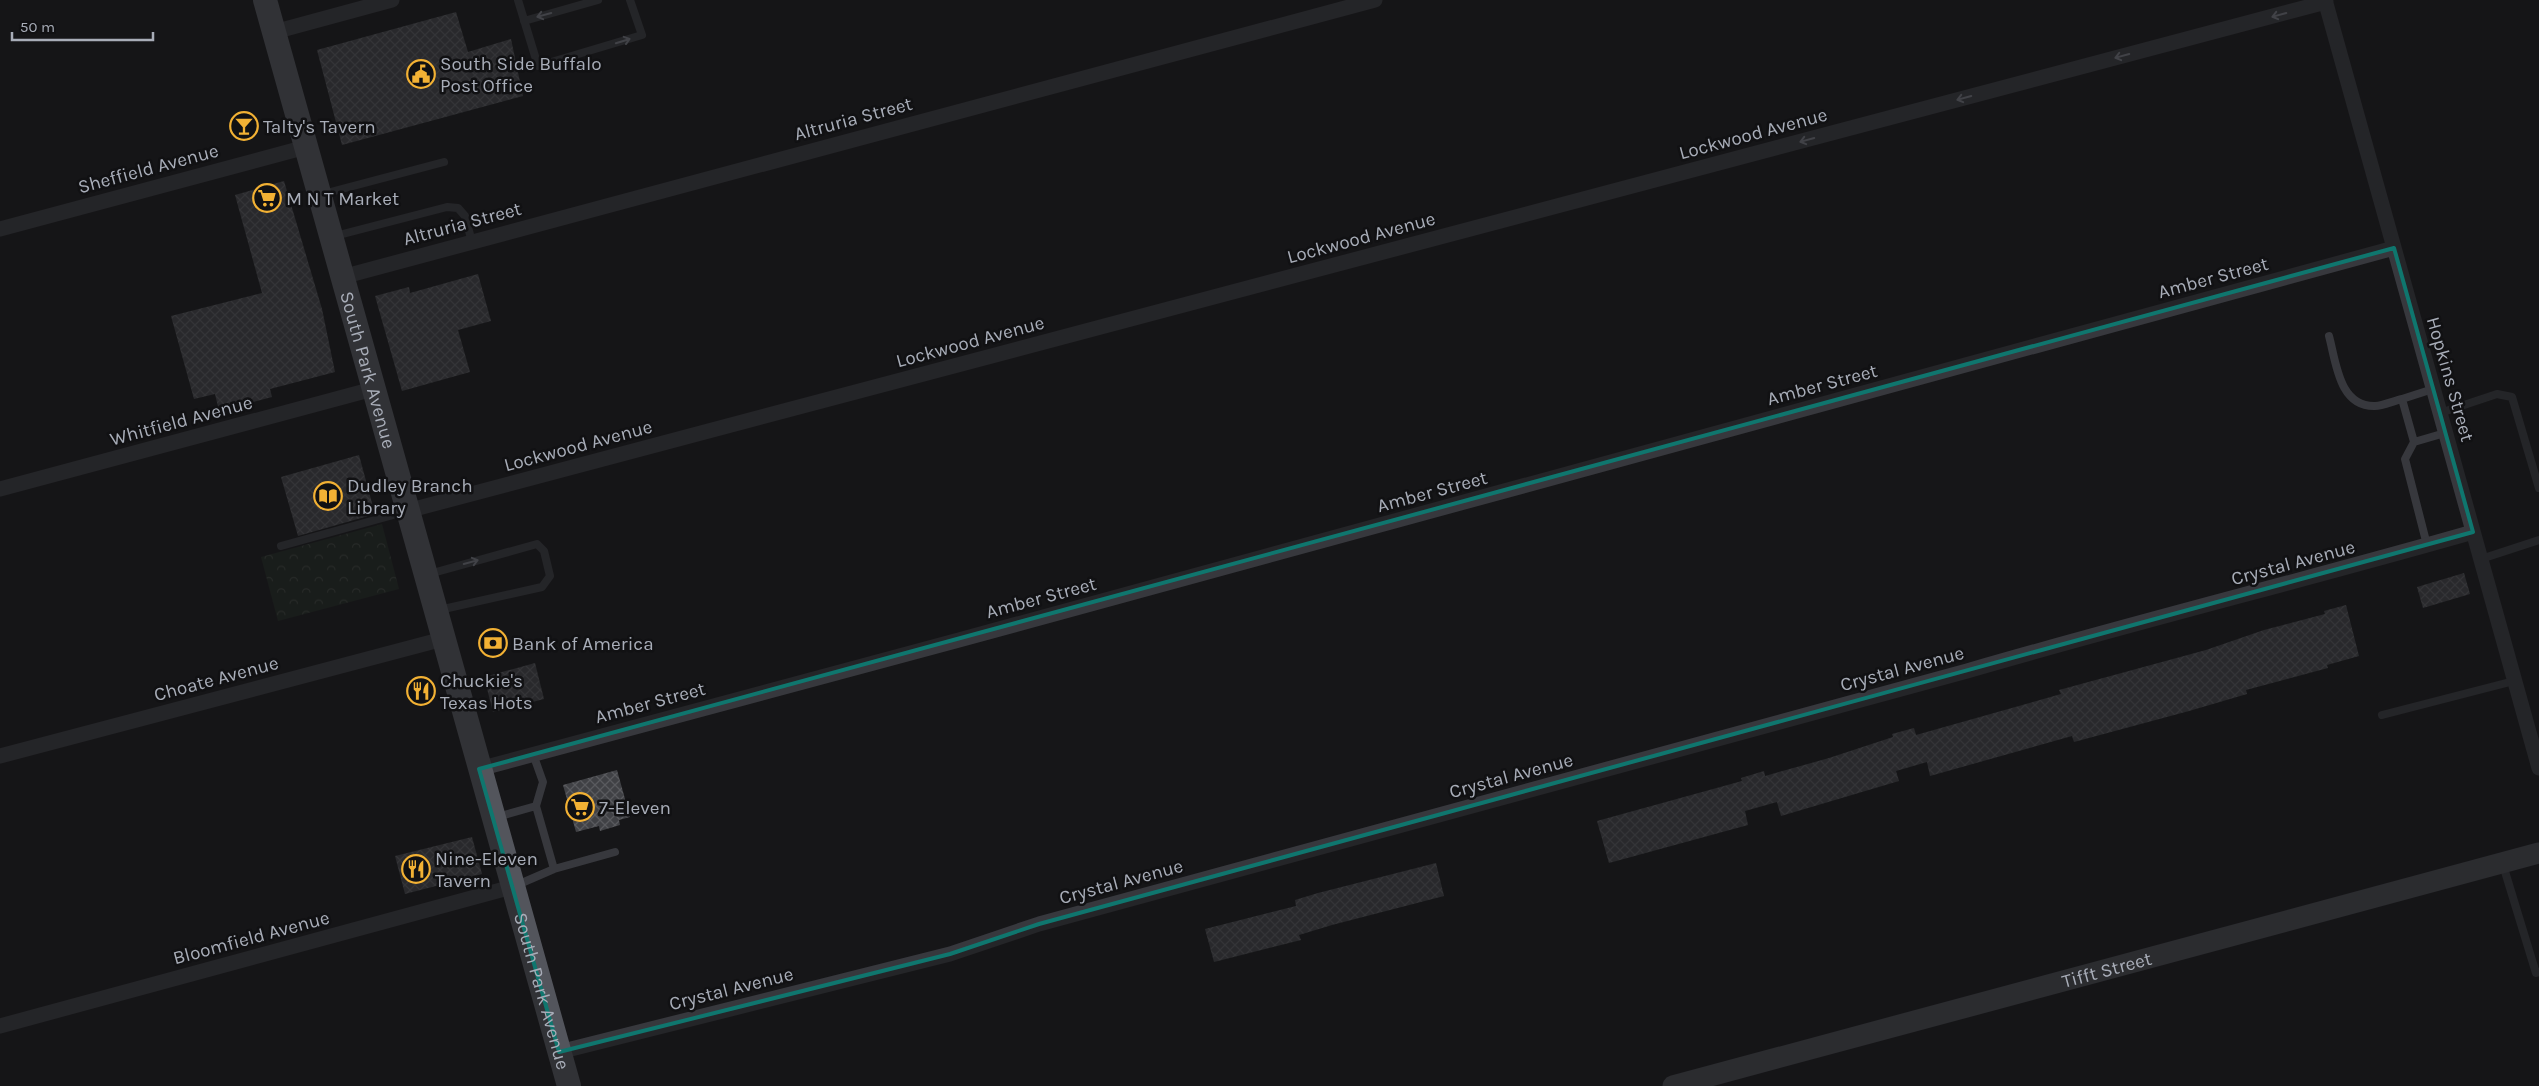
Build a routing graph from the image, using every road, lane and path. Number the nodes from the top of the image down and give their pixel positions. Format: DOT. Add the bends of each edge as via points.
graph roads {
  1 [pos="265,0"];
  2 [pos="392,0"];
  3 [pos="518,0"];
  4 [pos="598,0"];
  5 [pos="630,0"];
  6 [pos="1375,0"];
  7 [pos="2325,1"];
  8 [pos="524,21"];
  9 [pos="274,32"];
  10 [pos="306,147"];
  11 [pos="444,162"];
  12 [pos="318,195"];
  13 [pos="0,228"];
  14 [pos="330,237"];
  15 [pos="472,242"];
  16 [pos="2394,248"];
  17 [pos="342,277"];
  18 [pos="2329,336"];
  19 [pos="373,389"];
  20 [pos="2433,389"];
  21 [pos="2402,399"];
  22 [pos="2440,413"];
  23 [pos="2445,433"];
  24 [pos="2414,442"];
  25 [pos="2539,488"];
  26 [pos="0,489"];
  27 [pos="407,511"];
  28 [pos="2473,532"];
  29 [pos="2539,540"];
  30 [pos="2427,545"];
  31 [pos="281,546"];
  32 [pos="2481,559"];
  33 [pos="424,575"];
  34 [pos="434,611"];
  35 [pos="443,639"];
  36 [pos="2514,680"];
  37 [pos="2382,715"];
  38 [pos="533,754"];
  39 [pos="0,756"];
  40 [pos="2539,768"];
  41 [pos="479,769"];
  42 [pos="536,806"];
  43 [pos="493,818"];
  44 [pos="615,852"];
  45 [pos="2539,853"];
  46 [pos="2502,863"];
  47 [pos="554,870"];
  48 [pos="512,887"];
  49 [pos="2539,972"];
  50 [pos="0,1026"];
  51 [pos="559,1052"];
  52 [pos="569,1086"];
  53 [pos="1673,1086"];
  1 -- 9 [label="main road, South Park Avenue"];
  2 -- 9 [label="street"];
  3 -- 8 [label="lane"];
  4 -- 8 [label="lane, one-way"];
  8 -- 5 [label="lane, one-way" via="538,66 642,35"];
  6 -- 15 [label="street, Altruria Street"];
  7 -- 16 [label="street, Hopkins Street"];
  7 -- 27 [label="street, Lockwood Avenue, one-way"];
  9 -- 10 [label="main road, South Park Avenue"];
  10 -- 12 [label="main road, South Park Avenue"];
  10 -- 13 [label="street, Sheffield Avenue"];
  11 -- 12 [label="lane"];
  12 -- 14 [label="main road, South Park Avenue"];
  14 -- 15 [label="lane" via="447,207 458,208 465,216"];
  14 -- 17 [label="main road, South Park Avenue"];
  15 -- 17 [label="street, Altruria Street"];
  16 -- 20 [label="street, Hopkins Street"];
  16 -- 38 [label="street, Amber Street"];
  17 -- 19 [label="main road, South Park Avenue"];
  18 -- 21 [label="lane" via="2344,391 2354,400 2376,406"];
  19 -- 26 [label="street, Whitfield Avenue"];
  19 -- 27 [label="main road, South Park Avenue"];
  20 -- 21 [label="lane"];
  20 -- 22 [label="street, Hopkins Street"];
  21 -- 24 [label="lane"];
  22 -- 23 [label="street, Hopkins Street"];
  22 -- 25 [label="lane" via="2497,394 2512,397"];
  23 -- 24 [label="lane"];
  23 -- 28 [label="street, Hopkins Street"];
  24 -- 30 [label="lane" via="2405,459"];
  27 -- 31 [label="lane"];
  27 -- 33 [label="main road, South Park Avenue"];
  28 -- 30 [label="street, Crystal Avenue"];
  28 -- 32 [label="street, Hopkins Street"];
  29 -- 32 [label="lane"];
  30 -- 51 [label="street, Crystal Avenue" via="1039,924 950,954"];
  32 -- 36 [label="street, Hopkins Street"];
  33 -- 34 [label="main road, South Park Avenue"];
  33 -- 34 [label="lane, one-way" via="537,544 544,551 550,576 542,587"];
  34 -- 35 [label="main road, South Park Avenue"];
  35 -- 39 [label="street, Choate Avenue"];
  35 -- 41 [label="main road, South Park Avenue"];
  36 -- 37 [label="lane"];
  36 -- 40 [label="street, Hopkins Street"];
  38 -- 41 [label="street, Amber Street"];
  38 -- 42 [label="lane" via="543,782"];
  41 -- 43 [label="main road, South Park Avenue"];
  42 -- 43 [label="lane"];
  42 -- 47 [label="lane"];
  43 -- 48 [label="main road, South Park Avenue"];
  44 -- 47 [label="lane"];
  45 -- 46 [label="street, Tifft Street"];
  46 -- 49 [label="lane" via="2536,973"];
  46 -- 53 [label="street, Tifft Street"];
  47 -- 48 [label="lane"];
  48 -- 50 [label="street, Bloomfield Avenue"];
  48 -- 51 [label="main road, South Park Avenue"];
  51 -- 52 [label="main road, South Park Avenue"];
}
